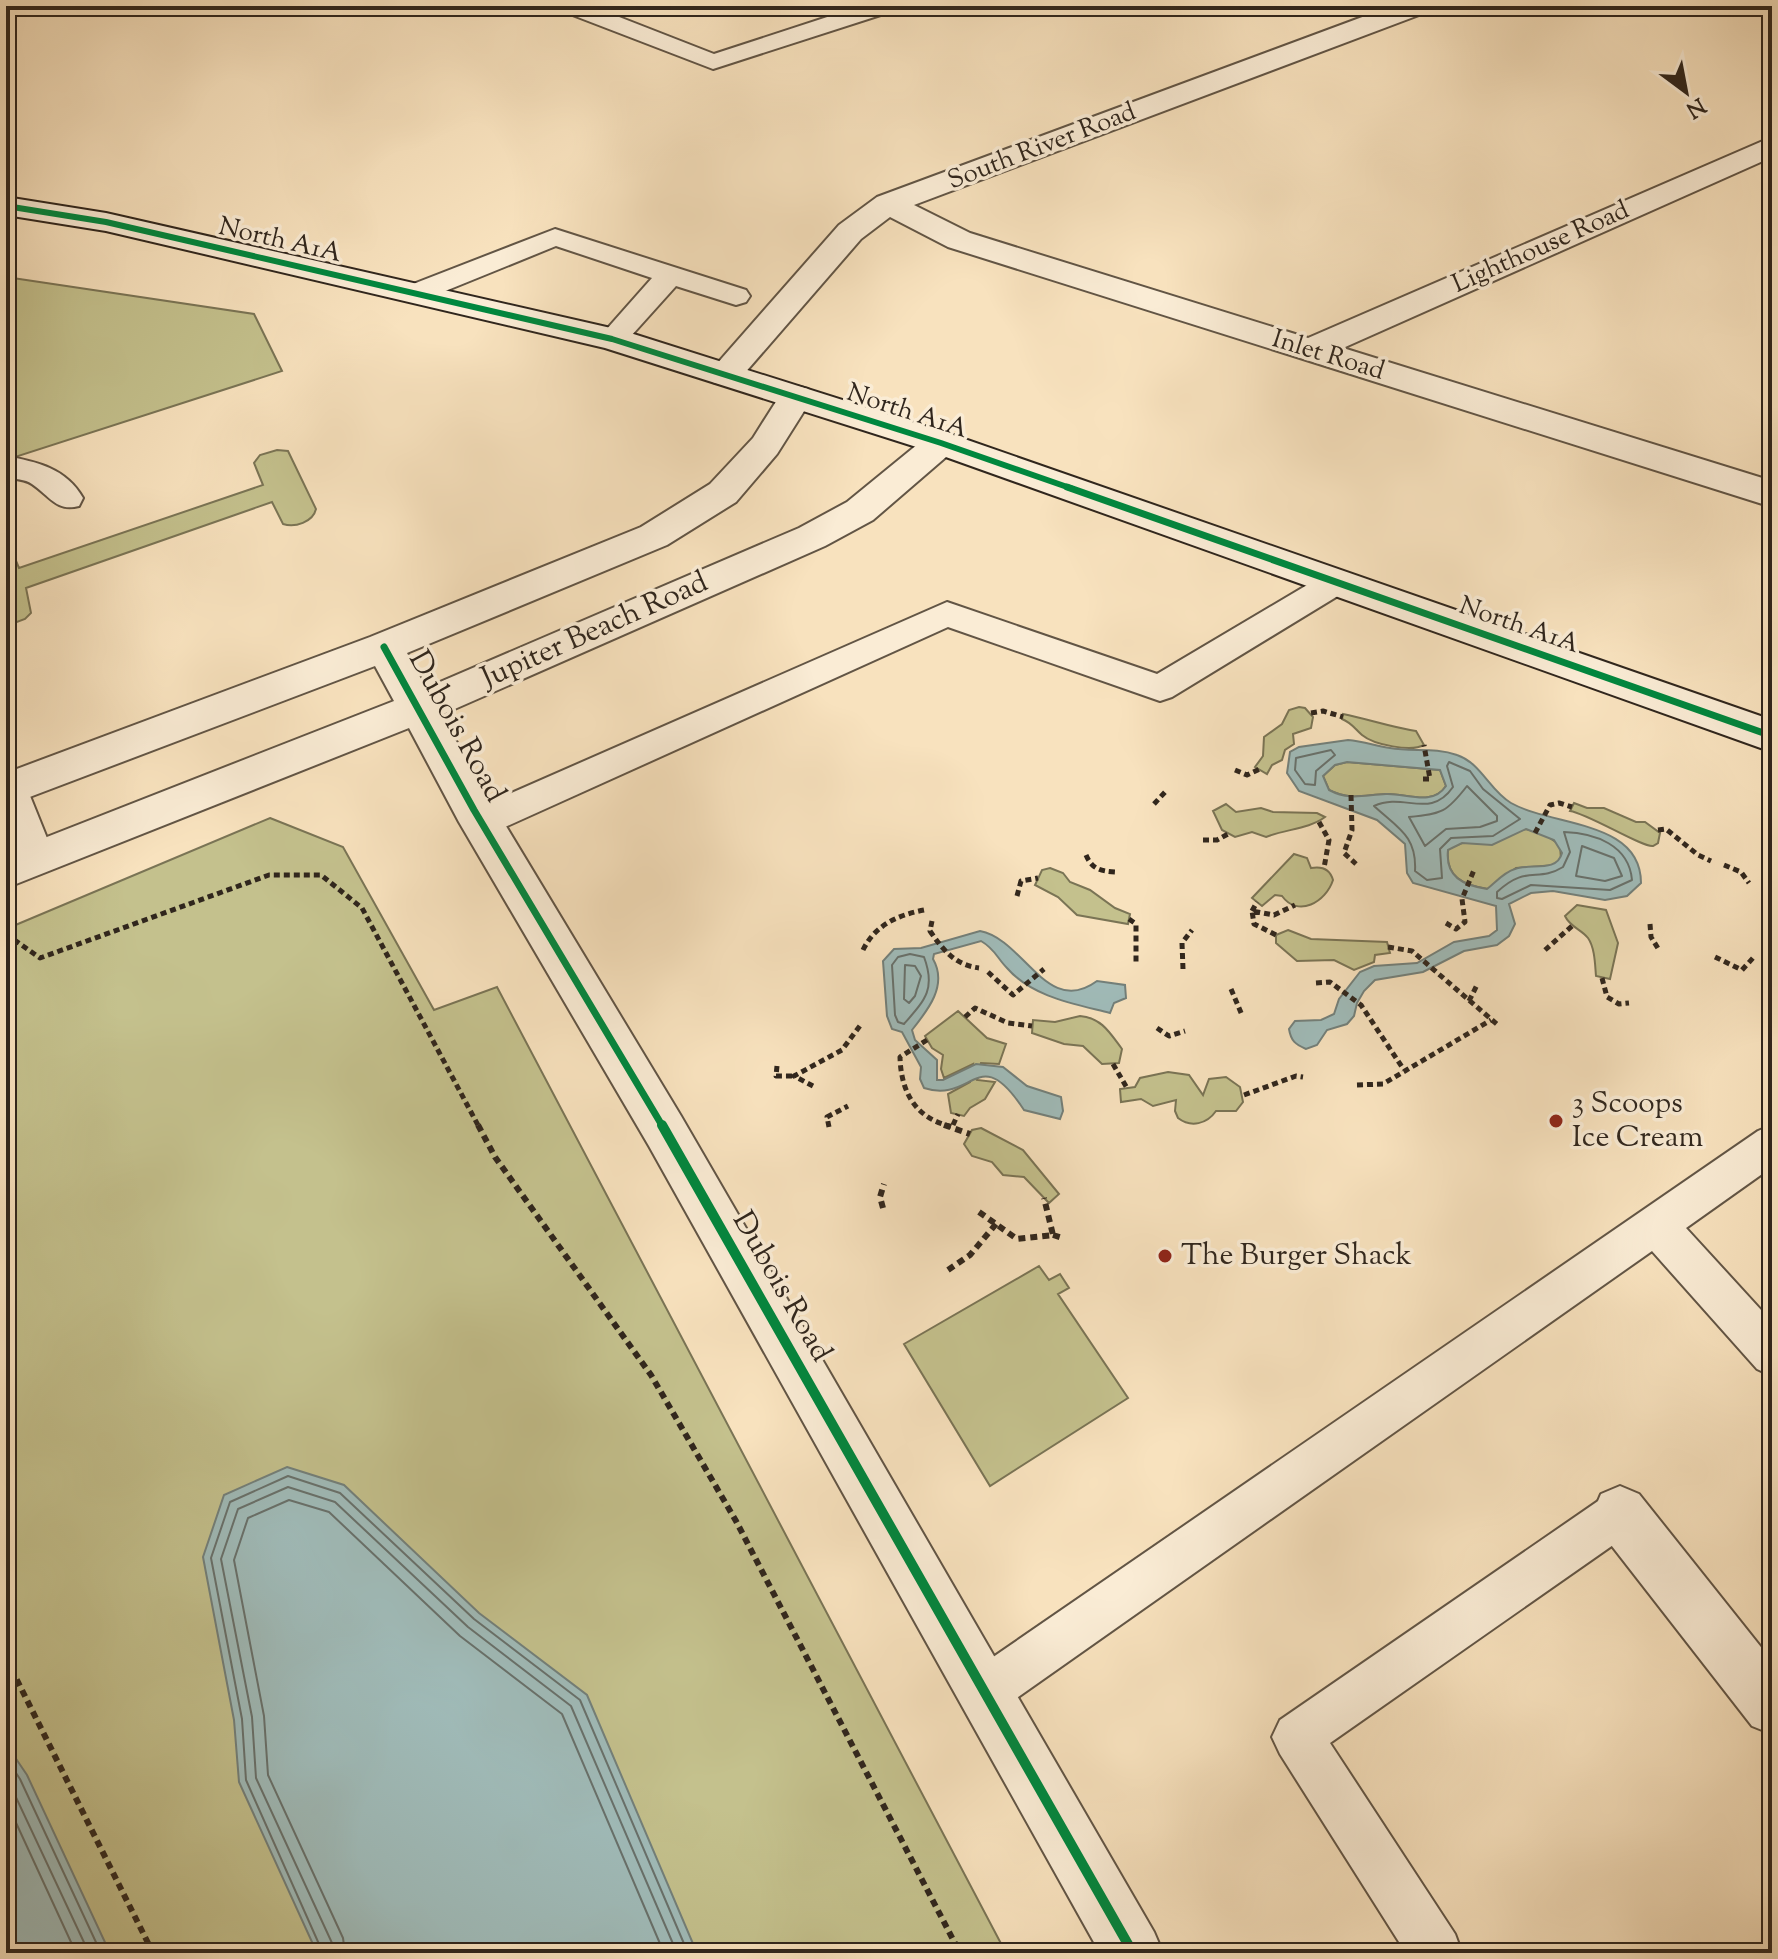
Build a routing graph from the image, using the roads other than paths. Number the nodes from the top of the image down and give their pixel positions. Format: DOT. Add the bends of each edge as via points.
graph roads {
  1 [pos="570,6"];
  2 [pos="885,6"];
  3 [pos="1417,6"];
  4 [pos="1772,146"];
  5 [pos="888,204"];
  6 [pos="6,206"];
  7 [pos="670,275"];
  8 [pos="418,292"];
  9 [pos="736,296"];
  10 [pos="612,339"];
  11 [pos="1310,350"];
  12 [pos="725,374"];
  13 [pos="796,397"];
  14 [pos="941,443"];
  15 [pos="6,467"];
  16 [pos="1772,494"];
  17 [pos="68,498"];
  18 [pos="1335,583"];
  19 [pos="384,647"];
  20 [pos="418,708"];
  21 [pos="1772,736"];
  22 [pos="7,787"];
  23 [pos="481,822"];
  24 [pos="22,864"];
  25 [pos="1772,1144"];
  26 [pos="1656,1225"];
  27 [pos="1772,1354"];
  28 [pos="1620,1513"];
  29 [pos="984,1692"];
  30 [pos="1772,1706"];
  31 [pos="1133,1953"];
  32 [pos="1436,1953"];
  1 -- 2 [label="lane" via="713,62"];
  3 -- 5 [label="street, South River Road"];
  4 -- 11 [label="street, Lighthouse Road"];
  5 -- 11 [label="street, Inlet Road" via="959,240"];
  5 -- 12 [label="street, South River Road" via="850,232"];
  6 -- 8 [label="street, North A1A" via="106,222"];
  7 -- 8 [label="lane" via="555,237"];
  7 -- 9 [label="lane"];
  7 -- 10 [label="lane"];
  8 -- 10 [label="street, North A1A"];
  10 -- 12 [label="street, North A1A"];
  11 -- 16 [label="street, Inlet Road"];
  12 -- 13 [label="street, North A1A"];
  13 -- 14 [label="street, North A1A"];
  13 -- 19 [label="street, Jupiter Beach Road" via="765,446 723,493 654,536"];
  14 -- 18 [label="street, North A1A"];
  14 -- 20 [label="street, Jupiter Beach Road" via="860,511 812,537"];
  15 -- 17 [label="lane" via="39,473"];
  18 -- 21 [label="street, North A1A"];
  18 -- 23 [label="lane" via="1160,688 947,614"];
  19 -- 20 [label="street, Dubois Road"];
  19 -- 22 [label="street, Jupiter Beach Road"];
  20 -- 23 [label="street, Dubois Road"];
  20 -- 24 [label="street, Jupiter Beach Road"];
  22 -- 24 [label="lane"];
  23 -- 29 [label="street, Dubois Road" via="665,1131"];
  25 -- 26 [label="lane"];
  26 -- 27 [label="lane"];
  26 -- 29 [label="lane"];
  28 -- 30 [label="street"];
  28 -- 32 [label="lane" via="1297,1737"];
  29 -- 31 [label="street, Dubois Road"];
}
